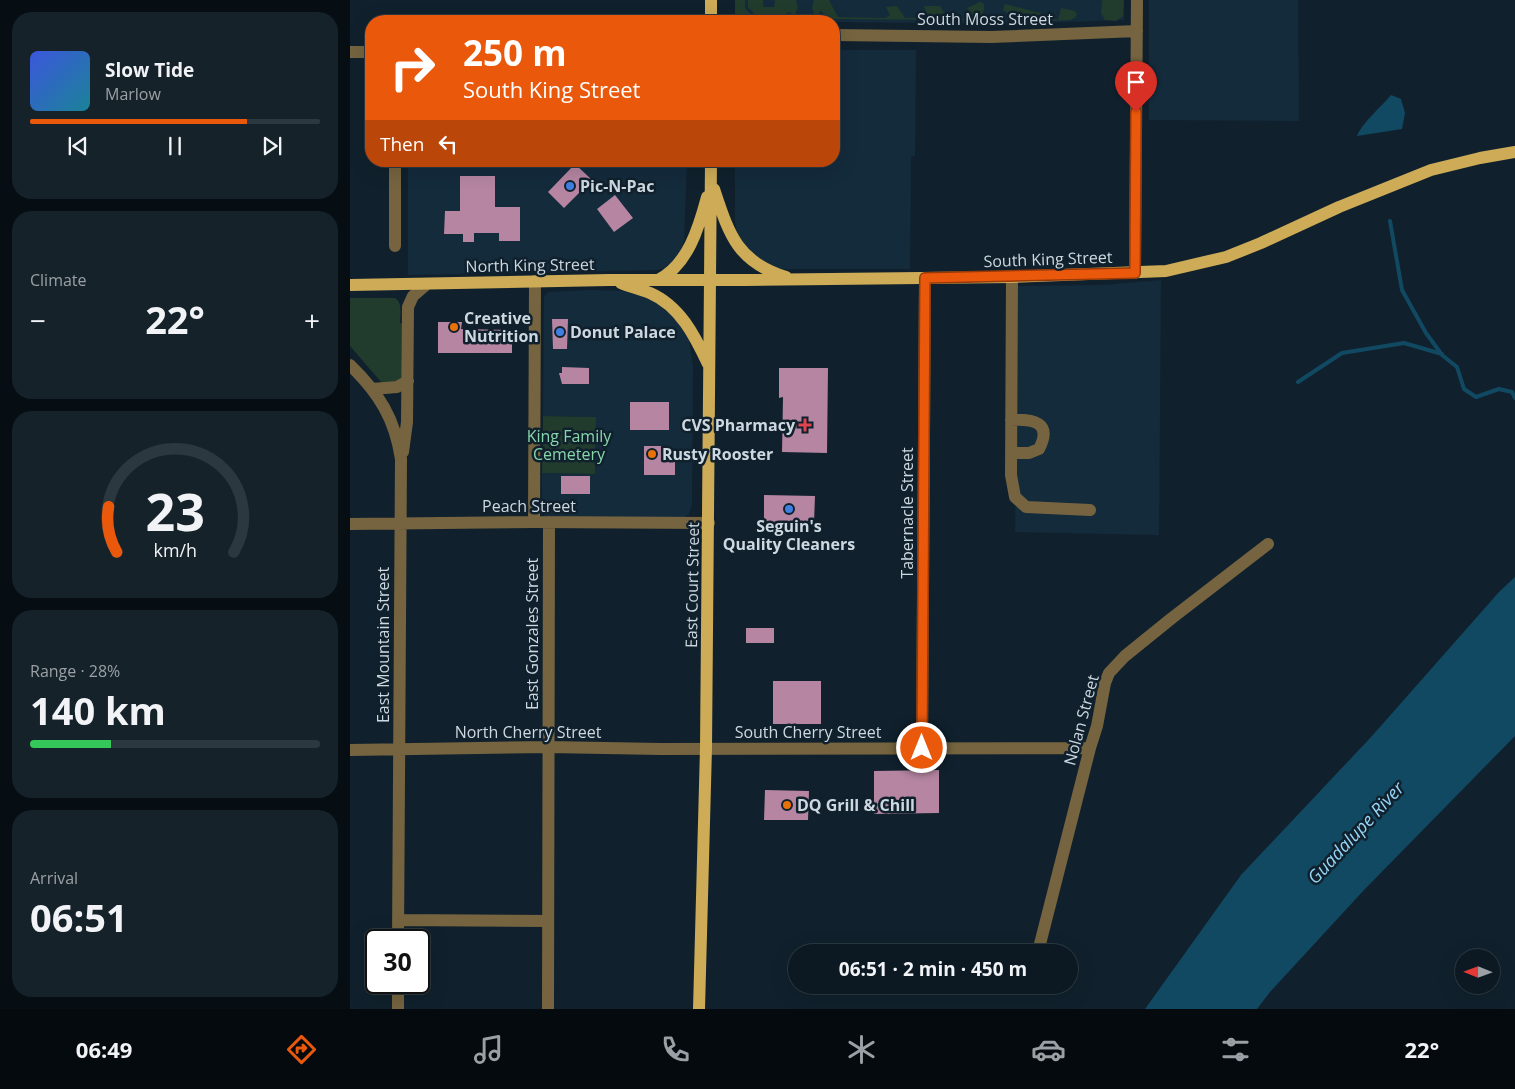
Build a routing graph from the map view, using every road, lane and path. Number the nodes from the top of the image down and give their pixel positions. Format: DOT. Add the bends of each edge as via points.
graph roads {
  1 [pos="711,0"];
  2 [pos="1137,0"];
  3 [pos="711,15"];
  4 [pos="1137,31"];
  5 [pos="840,35"];
  6 [pos="350,52"];
  7 [pos="365,52"];
  8 [pos="1515,152"];
  9 [pos="396,167"];
  10 [pos="711,167"];
  11 [pos="711,180"];
  12 [pos="395,246"];
  13 [pos="1135,273"];
  14 [pos="1012,277"];
  15 [pos="925,278"];
  16 [pos="609,280"];
  17 [pos="657,280"];
  18 [pos="711,280"];
  19 [pos="797,280"];
  20 [pos="535,282"];
  21 [pos="427,284"];
  22 [pos="350,285"];
  23 [pos="350,365"];
  24 [pos="710,369"];
  25 [pos="408,381"];
  26 [pos="372,389"];
  27 [pos="1011,420"];
  28 [pos="1010,453"];
  29 [pos="401,459"];
  30 [pos="1090,510"];
  31 [pos="534,522"];
  32 [pos="549,522"];
  33 [pos="709,523"];
  34 [pos="350,524"];
  35 [pos="400,524"];
  36 [pos="1268,544"];
  37 [pos="548,747"];
  38 [pos="706,748"];
  39 [pos="922,748"];
  40 [pos="1090,748"];
  41 [pos="350,750"];
  42 [pos="398,750"];
  43 [pos="398,920"];
  44 [pos="548,921"];
  45 [pos="398,929"];
  46 [pos="1040,944"];
  47 [pos="398,994"];
  48 [pos="398,1009"];
  49 [pos="548,1009"];
  50 [pos="699,1009"];
  1 -- 3 [label="main road"];
  2 -- 4 [label="street"];
  4 -- 5 [label="street, South Moss Street" via="991,37"];
  4 -- 13 [label="street"];
  6 -- 7 [label="street"];
  8 -- 13 [label="main road, South King Street" via="1431,170 1226,257 1166,271"];
  9 -- 12 [label="street"];
  10 -- 11 [label="main road, East Court Street"];
  11 -- 17 [label="main road" via="688,248 676,268"];
  11 -- 18 [label="main road, East Court Street"];
  11 -- 19 [label="main road" via="733,237 744,255 762,267"];
  13 -- 14 [label="main road, South King Street"];
  14 -- 15 [label="main road, South King Street"];
  14 -- 27 [label="street"];
  15 -- 19 [label="main road, South King Street"];
  15 -- 39 [label="street, Tabernacle Street"];
  16 -- 17 [label="main road, North King Street"];
  16 -- 20 [label="main road, North King Street"];
  16 -- 24 [label="main road" via="651,294 674,309 693,334"];
  17 -- 18 [label="main road, North King Street"];
  18 -- 19 [label="main road, South King Street"];
  18 -- 24 [label="main road, East Court Street"];
  20 -- 21 [label="main road, North King Street"];
  20 -- 31 [label="street"];
  21 -- 22 [label="main road, North King Street"];
  21 -- 25 [label="street" via="413,296 408,307"];
  23 -- 26 [label="street, East Mountain Street"];
  24 -- 33 [label="main road, East Court Street"];
  25 -- 26 [label="street" via="397,387"];
  25 -- 29 [label="street" via="407,422"];
  26 -- 29 [label="street, East Mountain Street" via="395,430"];
  27 -- 28 [label="street"];
  27 -- 28 [label="street" via="1038,422 1044,431 1039,449"];
  28 -- 30 [label="street" via="1015,497 1026,507"];
  29 -- 35 [label="street, East Mountain Street"];
  31 -- 32 [label="street, Peach Street"];
  31 -- 35 [label="street, Peach Street"];
  32 -- 33 [label="street, Peach Street"];
  32 -- 37 [label="street, East Gonzales Street"];
  33 -- 38 [label="main road, East Court Street"];
  34 -- 35 [label="street, Peach Street"];
  35 -- 42 [label="street, East Mountain Street"];
  36 -- 40 [label="street, Nolan Street" via="1115,667 1105,683"];
  37 -- 38 [label="street, North Cherry Street"];
  37 -- 42 [label="street, North Cherry Street"];
  37 -- 44 [label="street, East Gonzales Street"];
  38 -- 39 [label="street, South Cherry Street"];
  38 -- 50 [label="main road, East Court Street"];
  39 -- 40 [label="street, South Cherry Street"];
  40 -- 46 [label="street, Nolan Street"];
  41 -- 42 [label="street, North Cherry Street"];
  42 -- 43 [label="street, East Mountain Street"];
  43 -- 44 [label="street"];
  43 -- 45 [label="street, East Mountain Street"];
  44 -- 49 [label="street, East Gonzales Street"];
  47 -- 48 [label="street"];
}
